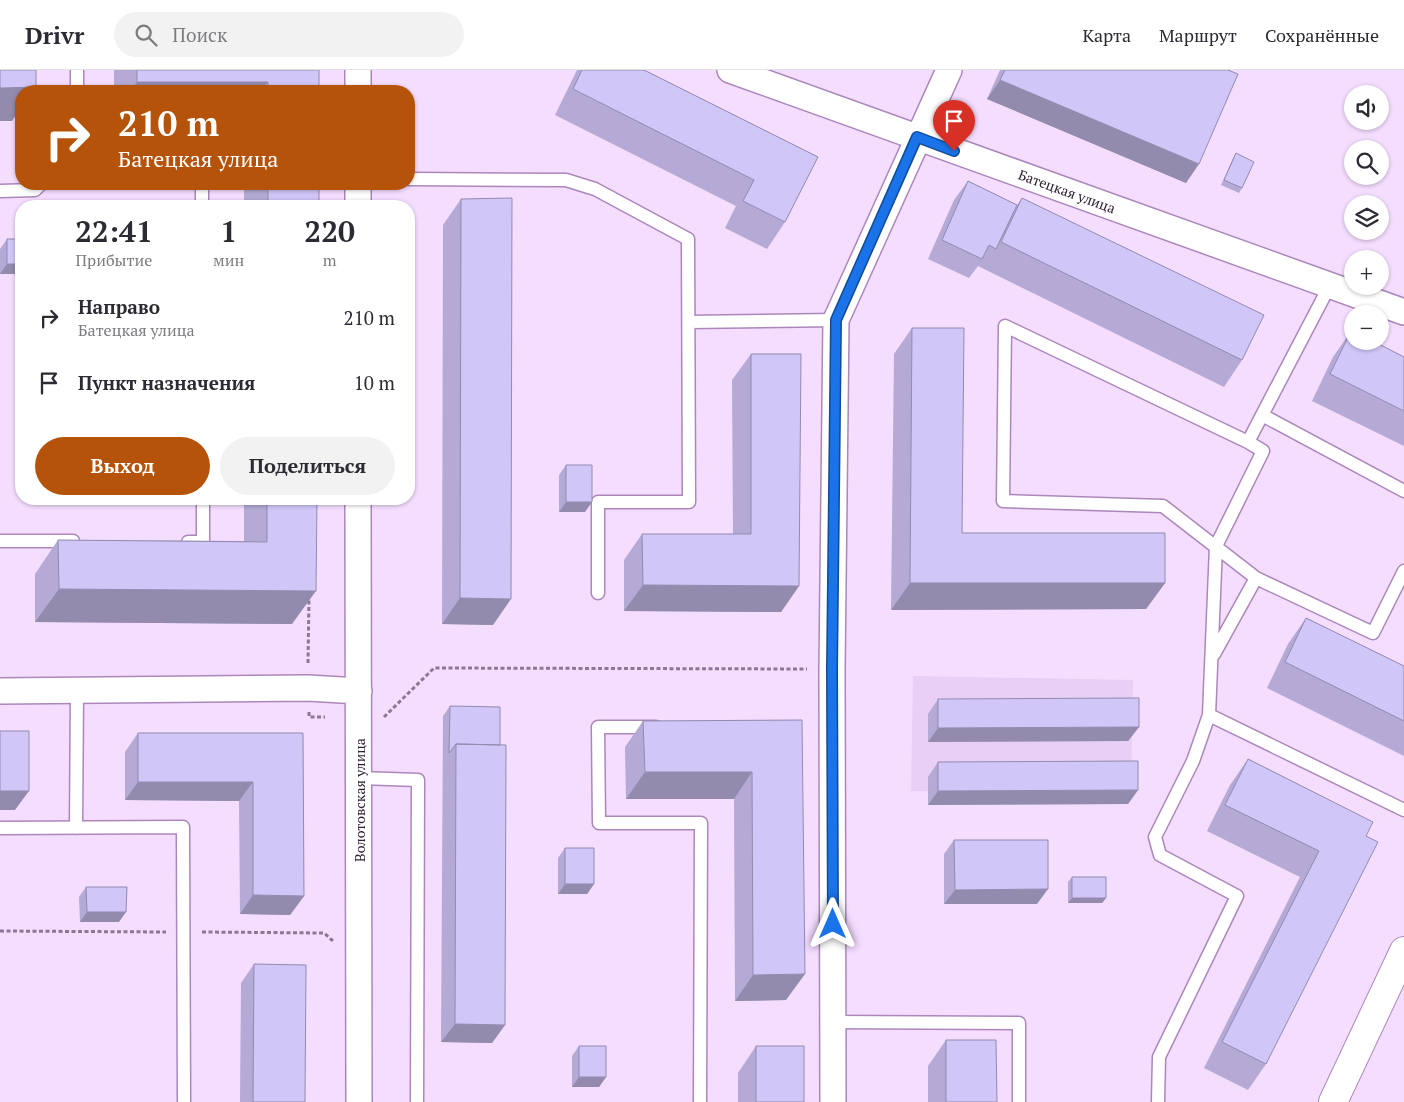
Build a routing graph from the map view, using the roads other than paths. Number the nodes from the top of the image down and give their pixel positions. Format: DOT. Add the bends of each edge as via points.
graph roads {
  1 [pos="77,70"];
  2 [pos="358,70"];
  3 [pos="730,70"];
  4 [pos="949,70"];
  5 [pos="77,85"];
  6 [pos="358,85"];
  7 [pos="917,137"];
  8 [pos="415,180"];
  9 [pos="36,190"];
  10 [pos="0,191"];
  11 [pos="1330,285"];
  12 [pos="1404,312"];
  13 [pos="836,320"];
  14 [pos="689,322"];
  15 [pos="1262,416"];
  16 [pos="1248,442"];
  17 [pos="1404,491"];
  18 [pos="203,505"];
  19 [pos="358,505"];
  20 [pos="0,541"];
  21 [pos="87,542"];
  22 [pos="174,542"];
  23 [pos="1216,546"];
  24 [pos="1404,571"];
  25 [pos="1256,578"];
  26 [pos="598,593"];
  27 [pos="1212,658"];
  28 [pos="0,691"];
  29 [pos="77,691"];
  30 [pos="358,691"];
  31 [pos="1209,715"];
  32 [pos="674,727"];
  33 [pos="360,778"];
  34 [pos="1404,810"];
  35 [pos="0,828"];
  36 [pos="76,828"];
  37 [pos="1404,951"];
  38 [pos="833,1022"];
  39 [pos="184,1102"];
  40 [pos="358,1102"];
  41 [pos="417,1102"];
  42 [pos="700,1102"];
  43 [pos="833,1102"];
  44 [pos="1019,1102"];
  45 [pos="1158,1102"];
  46 [pos="1333,1102"];
  1 -- 5 [label="lane"];
  2 -- 6 [label="street"];
  3 -- 7 [label="street, Батецкая улица"];
  4 -- 7 [label="street"];
  7 -- 11 [label="street, Батецкая улица"];
  7 -- 13 [label="street"];
  8 -- 14 [label="lane" via="566,180 595,189 688,239"];
  9 -- 10 [label="lane"];
  11 -- 12 [label="street, Батецкая улица"];
  11 -- 15 [label="lane"];
  13 -- 14 [label="lane"];
  13 -- 38 [label="street" via="832,669"];
  14 -- 26 [label="lane" via="689,502 598,502"];
  15 -- 16 [label="lane"];
  15 -- 17 [label="lane"];
  16 -- 23 [label="lane" via="1263,451"];
  16 -- 23 [label="lane" via="1005,326 1003,501 1163,506"];
  18 -- 22 [label="lane" via="203,542"];
  19 -- 30 [label="street, Волотовская улица"];
  20 -- 21 [label="lane"];
  23 -- 25 [label="lane"];
  23 -- 27 [label="lane"];
  24 -- 25 [label="lane" via="1373,633"];
  25 -- 27 [label="lane"];
  27 -- 31 [label="lane"];
  28 -- 29 [label="street"];
  29 -- 30 [label="street" via="308,688"];
  29 -- 36 [label="lane"];
  30 -- 33 [label="street, Волотовская улица"];
  31 -- 34 [label="lane"];
  31 -- 45 [label="lane" via="1193,761 1156,837 1160,856 1237,896 1159,1057"];
  32 -- 42 [label="lane" via="598,726 598,823 701,823"];
  33 -- 40 [label="street, Волотовская улица"];
  33 -- 41 [label="lane" via="418,780"];
  35 -- 36 [label="lane"];
  36 -- 39 [label="lane" via="183,827"];
  37 -- 46 [label="street"];
  38 -- 43 [label="street"];
  38 -- 44 [label="lane" via="1019,1023"];
}
